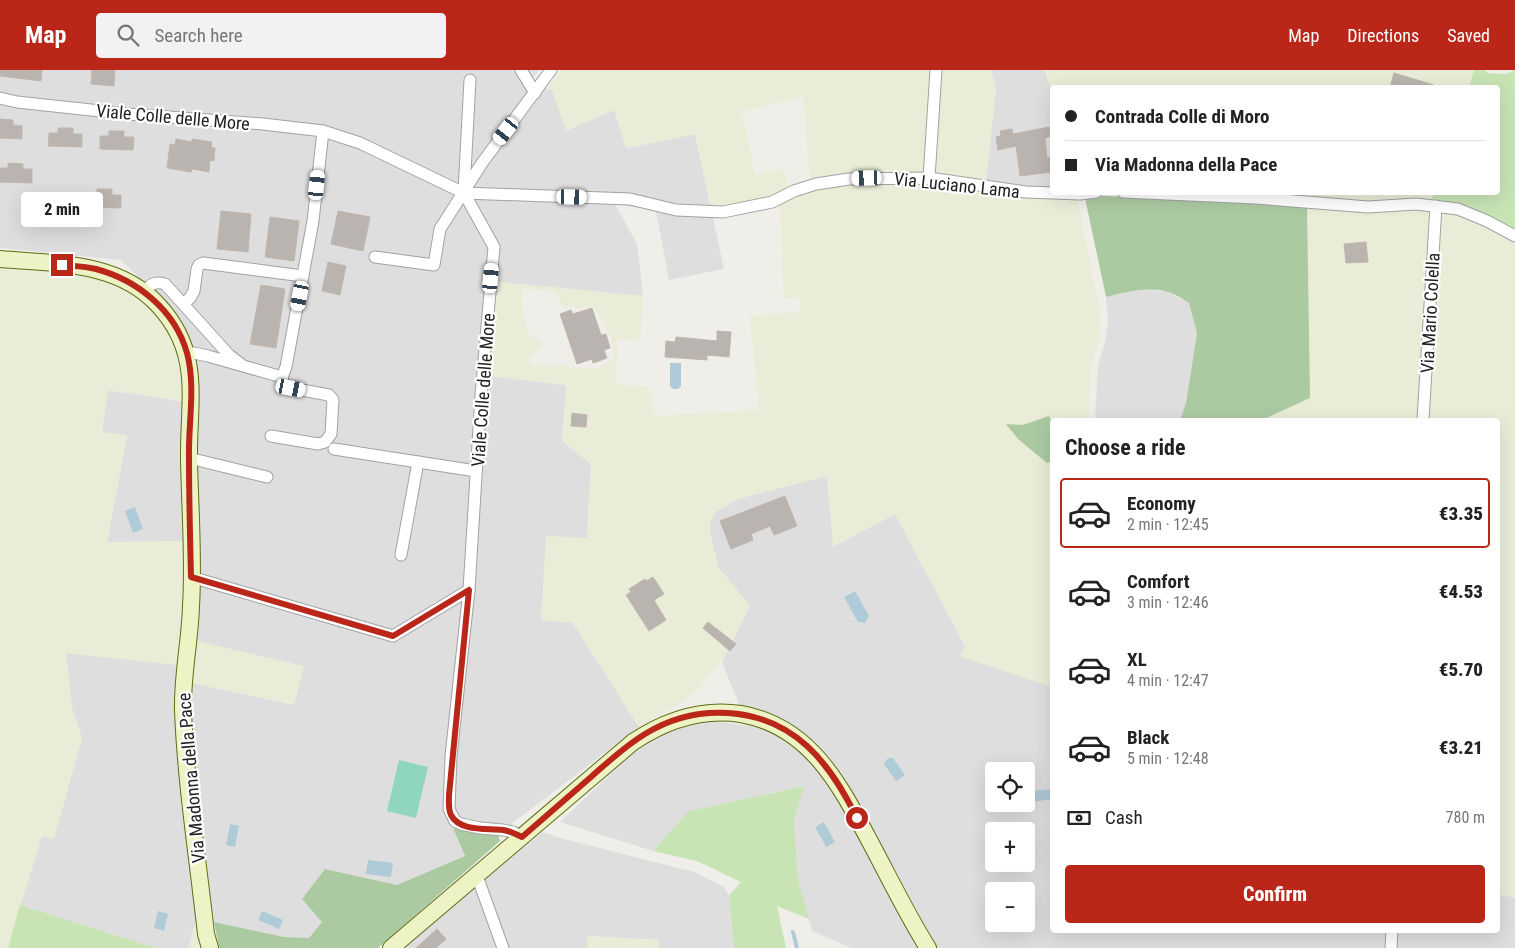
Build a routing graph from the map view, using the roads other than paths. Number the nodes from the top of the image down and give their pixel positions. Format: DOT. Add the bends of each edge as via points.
graph roads {
  1 [pos="521,70"];
  2 [pos="551,70"];
  3 [pos="936,70"];
  4 [pos="470,80"];
  5 [pos="536,93"];
  6 [pos="0,98"];
  7 [pos="323,131"];
  8 [pos="928,178"];
  9 [pos="464,193"];
  10 [pos="1050,193"];
  11 [pos="1190,195"];
  12 [pos="1436,206"];
  13 [pos="1515,236"];
  14 [pos="375,257"];
  15 [pos="0,259"];
  16 [pos="303,276"];
  17 [pos="145,292"];
  18 [pos="184,303"];
  19 [pos="187,353"];
  20 [pos="242,365"];
  21 [pos="282,377"];
  22 [pos="1423,418"];
  23 [pos="271,436"];
  24 [pos="334,449"];
  25 [pos="189,458"];
  26 [pos="418,462"];
  27 [pos="476,471"];
  28 [pos="267,477"];
  29 [pos="402,555"];
  30 [pos="191,577"];
  31 [pos="469,590"];
  32 [pos="522,837"];
  33 [pos="477,876"];
  34 [pos="1392,933"];
  35 [pos="210,948"];
  36 [pos="391,948"];
  37 [pos="502,948"];
  38 [pos="928,948"];
  39 [pos="1391,948"];
  1 -- 5 [label="street"];
  2 -- 5 [label="street"];
  3 -- 8 [label="street"];
  4 -- 9 [label="street"];
  5 -- 9 [label="street" via="496,143"];
  6 -- 7 [label="street, Viale Colle delle More" via="128,114"];
  7 -- 9 [label="street, Viale Colle delle More" via="360,143"];
  7 -- 16 [label="street"];
  8 -- 9 [label="street, Via Luciano Lama" via="849,179 816,184 772,202 723,212 676,210 630,199"];
  8 -- 10 [label="street, Via Luciano Lama"];
  9 -- 14 [label="street" via="440,229 434,265"];
  9 -- 27 [label="street, Viale Colle delle More" via="494,247"];
  11 -- 12 [label="street" via="1368,207"];
  12 -- 13 [label="street" via="1458,209"];
  12 -- 22 [label="street, Via Mario Colella"];
  15 -- 17 [label="main road, Via Madonna della Pace" via="94,268 126,280"];
  16 -- 18 [label="street" via="203,263 197,269 194,291"];
  16 -- 21 [label="street"];
  17 -- 18 [label="street" via="151,284 158,282 165,284"];
  17 -- 19 [label="main road, Via Madonna della Pace" via="170,320"];
  18 -- 20 [label="street" via="229,355"];
  19 -- 20 [label="street"];
  19 -- 25 [label="main road, Via Madonna della Pace"];
  20 -- 21 [label="street"];
  21 -- 23 [label="street" via="284,385 291,388 329,395 333,400 331,434 326,442 318,444"];
  24 -- 26 [label="street"];
  25 -- 28 [label="street"];
  25 -- 30 [label="main road, Via Madonna della Pace"];
  26 -- 27 [label="street"];
  26 -- 29 [label="street"];
  27 -- 31 [label="street, Viale Colle delle More"];
  30 -- 31 [label="street" via="393,636"];
  30 -- 35 [label="main road, Via Madonna della Pace" via="183,689 184,720 193,822"];
  31 -- 32 [label="street, Viale Colle delle More" via="451,756 449,809 455,821 461,824 513,832"];
  32 -- 33 [label="main road"];
  32 -- 38 [label="main road" via="621,751 658,727 687,716 721,712 748,716 772,724 807,746 833,777"];
  33 -- 36 [label="main road"];
  33 -- 37 [label="street"];
  34 -- 39 [label="street"];
}
